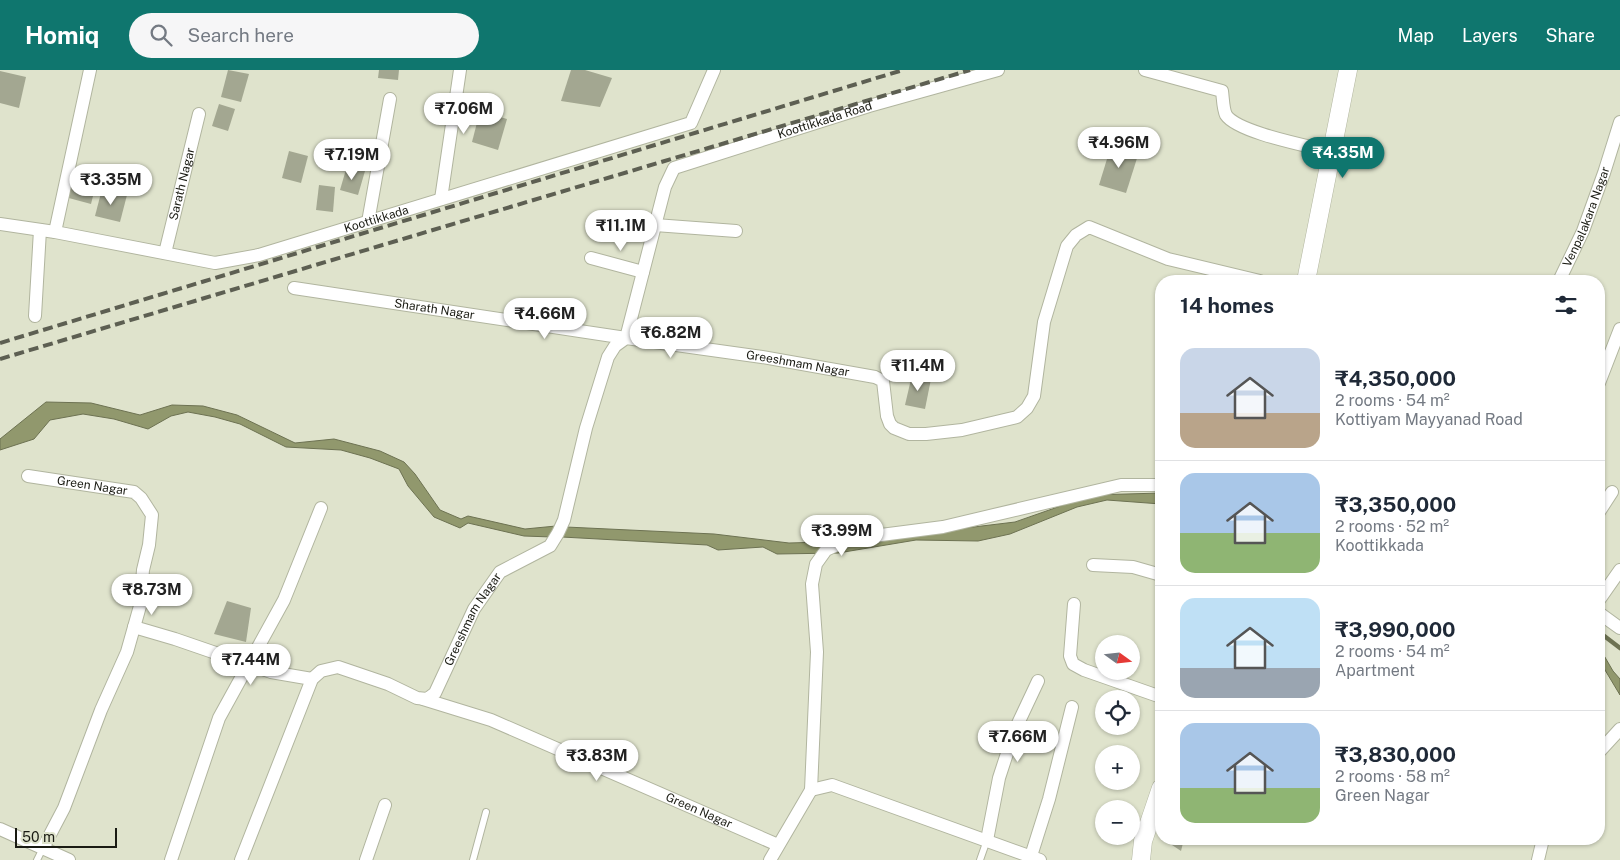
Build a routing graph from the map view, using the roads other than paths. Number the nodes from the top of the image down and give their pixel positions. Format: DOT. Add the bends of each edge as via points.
graph roads {
  1 [pos="90,70"];
  2 [pos="460,70"];
  3 [pos="714,70"];
  4 [pos="998,70"];
  5 [pos="1145,70"];
  6 [pos="1348,70"];
  7 [pos="390,99"];
  8 [pos="200,114"];
  9 [pos="1620,122"];
  10 [pos="1332,152"];
  11 [pos="441,199"];
  12 [pos="368,222"];
  13 [pos="0,224"];
  14 [pos="655,225"];
  15 [pos="40,230"];
  16 [pos="736,231"];
  17 [pos="55,232"];
  18 [pos="165,253"];
  19 [pos="592,258"];
  20 [pos="643,272"];
  21 [pos="1235,275"];
  22 [pos="1307,275"];
  23 [pos="1562,275"];
  24 [pos="294,288"];
  25 [pos="35,316"];
  26 [pos="1620,329"];
  27 [pos="626,338"];
  28 [pos="1605,368"];
  29 [pos="28,476"];
  30 [pos="1155,485"];
  31 [pos="1612,492"];
  32 [pos="1605,503"];
  33 [pos="321,508"];
  34 [pos="1093,564"];
  35 [pos="1620,570"];
  36 [pos="1155,573"];
  37 [pos="1605,591"];
  38 [pos="1074,604"];
  39 [pos="1605,617"];
  40 [pos="134,627"];
  41 [pos="1620,628"];
  42 [pos="248,664"];
  43 [pos="312,679"];
  44 [pos="1038,681"];
  45 [pos="1155,694"];
  46 [pos="423,698"];
  47 [pos="1072,707"];
  48 [pos="1620,729"];
  49 [pos="1605,745"];
  50 [pos="811,790"];
  51 [pos="385,805"];
  52 [pos="1155,806"];
  53 [pos="486,812"];
  54 [pos="0,829"];
  55 [pos="987,840"];
  56 [pos="778,845"];
  57 [pos="1542,845"];
  58 [pos="43,848"];
  59 [pos="1036,858"];
  60 [pos="37,860"];
  61 [pos="69,860"];
  62 [pos="171,860"];
  63 [pos="241,860"];
  64 [pos="366,860"];
  65 [pos="473,860"];
  66 [pos="770,860"];
  67 [pos="980,860"];
  68 [pos="1141,860"];
  69 [pos="1538,860"];
  1 -- 17 [label="street"];
  2 -- 11 [label="street"];
  3 -- 11 [label="street, Koottikkada" via="691,123"];
  4 -- 14 [label="street, Koottikkada Road" via="869,106 674,168 665,187"];
  5 -- 10 [label="street" via="1222,92 1226,114 1247,129"];
  6 -- 10 [label="main road"];
  7 -- 12 [label="street"];
  8 -- 18 [label="street, Sarath Nagar"];
  9 -- 23 [label="street, Venpalakara Nagar" via="1584,231"];
  10 -- 22 [label="main road"];
  11 -- 12 [label="street, Koottikkada"];
  12 -- 18 [label="street, Koottikkada" via="259,255 215,263"];
  13 -- 15 [label="street, Koottikkada"];
  14 -- 16 [label="street"];
  14 -- 20 [label="street"];
  15 -- 17 [label="street, Koottikkada"];
  15 -- 25 [label="street"];
  17 -- 18 [label="street, Koottikkada"];
  19 -- 20 [label="street"];
  20 -- 27 [label="street"];
  21 -- 27 [label="street, Greeshmam Nagar" via="1168,259 1088,227 1067,246 1044,322 1034,396 1027,408 1017,417 972,428 926,434 909,434 890,424 884,381 874,377"];
  24 -- 27 [label="street, Sharath Nagar"];
  26 -- 28 [label="street"];
  27 -- 46 [label="street, Greeshmam Nagar" via="608,357 586,428 572,495 558,533 550,546 500,572 474,609 435,692 427,699"];
  29 -- 40 [label="street, Green Nagar" via="134,492 147,505 152,515 149,545"];
  30 -- 50 [label="street" via="1120,485 944,527 850,539 826,550 816,564 812,584 817,652"];
  31 -- 32 [label="street"];
  33 -- 42 [label="street" via="284,600"];
  34 -- 36 [label="street" via="1133,567"];
  35 -- 37 [label="street"];
  38 -- 45 [label="street" via="1070,656 1073,664"];
  39 -- 41 [label="street"];
  40 -- 42 [label="street"];
  40 -- 58 [label="street, Green Nagar" via="64,808"];
  42 -- 43 [label="street" via="271,672"];
  42 -- 62 [label="street" via="219,718"];
  43 -- 46 [label="street" via="321,671 338,667"];
  43 -- 63 [label="street"];
  44 -- 55 [label="street" via="1014,732 999,778"];
  46 -- 56 [label="street, Green Nagar" via="492,720"];
  47 -- 59 [label="street"];
  48 -- 49 [label="street"];
  50 -- 55 [label="street" via="832,785"];
  50 -- 56 [label="street"];
  51 -- 64 [label="street"];
  52 -- 68 [label="main road" via="1143,841"];
  53 -- 65 [label="lane"];
  54 -- 58 [label="street"];
  55 -- 59 [label="street"];
  55 -- 67 [label="lane"];
  56 -- 66 [label="street"];
  57 -- 69 [label="street"];
  58 -- 60 [label="lane"];
  58 -- 61 [label="street"];
}
